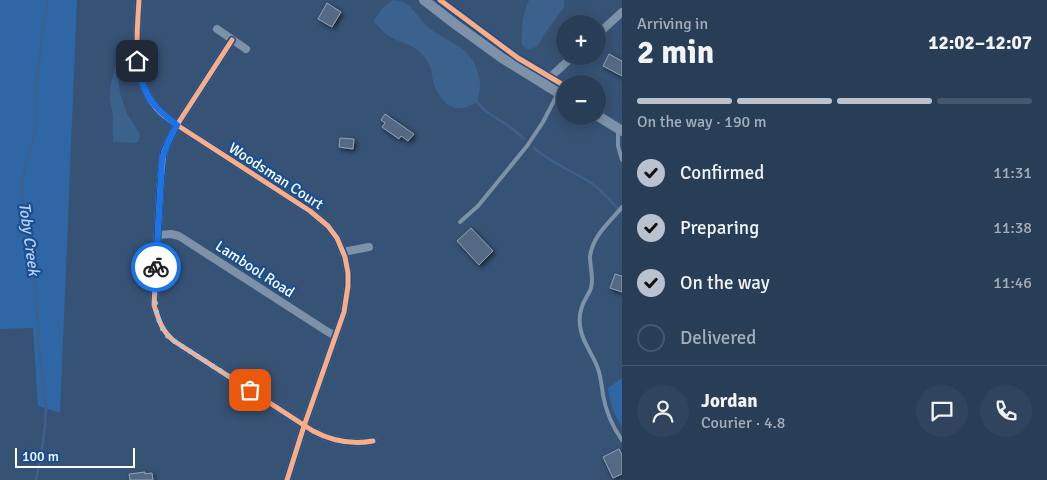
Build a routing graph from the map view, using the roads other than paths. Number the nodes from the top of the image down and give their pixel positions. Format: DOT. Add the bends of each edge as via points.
graph roads {
  1 [pos="139,0"];
  2 [pos="424,0"];
  3 [pos="622,12"];
  4 [pos="606,27"];
  5 [pos="217,28"];
  6 [pos="232,40"];
  7 [pos="246,49"];
  8 [pos="563,65"];
  9 [pos="543,84"];
  10 [pos="556,91"];
  11 [pos="556,103"];
  12 [pos="606,121"];
  13 [pos="177,125"];
  14 [pos="620,130"];
  15 [pos="622,160"];
  16 [pos="622,207"];
  17 [pos="460,222"];
  18 [pos="158,235"];
  19 [pos="369,247"];
  20 [pos="343,252"];
  21 [pos="336,336"];
  22 [pos="304,426"];
  23 [pos="622,440"];
  24 [pos="373,441"];
  25 [pos="287,480"];
  1 -- 13 [label="street, Woodsman Court" via="137,61 140,78 156,108"];
  2 -- 9 [label="street" via="476,40"];
  3 -- 4 [label="street"];
  5 -- 6 [label="street"];
  6 -- 7 [label="street"];
  6 -- 13 [label="street"];
  8 -- 9 [label="street"];
  9 -- 10 [label="street"];
  11 -- 17 [label="lane" via="527,146 484,199"];
  12 -- 14 [label="street"];
  13 -- 18 [label="street" via="162,160"];
  13 -- 20 [label="street, Woodsman Court" via="310,212 328,226"];
  14 -- 15 [label="lane" via="618,146"];
  16 -- 23 [label="lane" via="596,238 590,255 591,290 579,317 582,336 598,367 609,419"];
  18 -- 21 [label="street, Lambool Road" via="179,236"];
  18 -- 22 [label="street" via="154,305 165,334"];
  19 -- 20 [label="street"];
  20 -- 21 [label="street, Woodsman Court" via="348,286"];
  21 -- 22 [label="street, Woodsman Court"];
  22 -- 24 [label="street" via="339,441"];
  22 -- 25 [label="street, Woodsman Court"];
}
